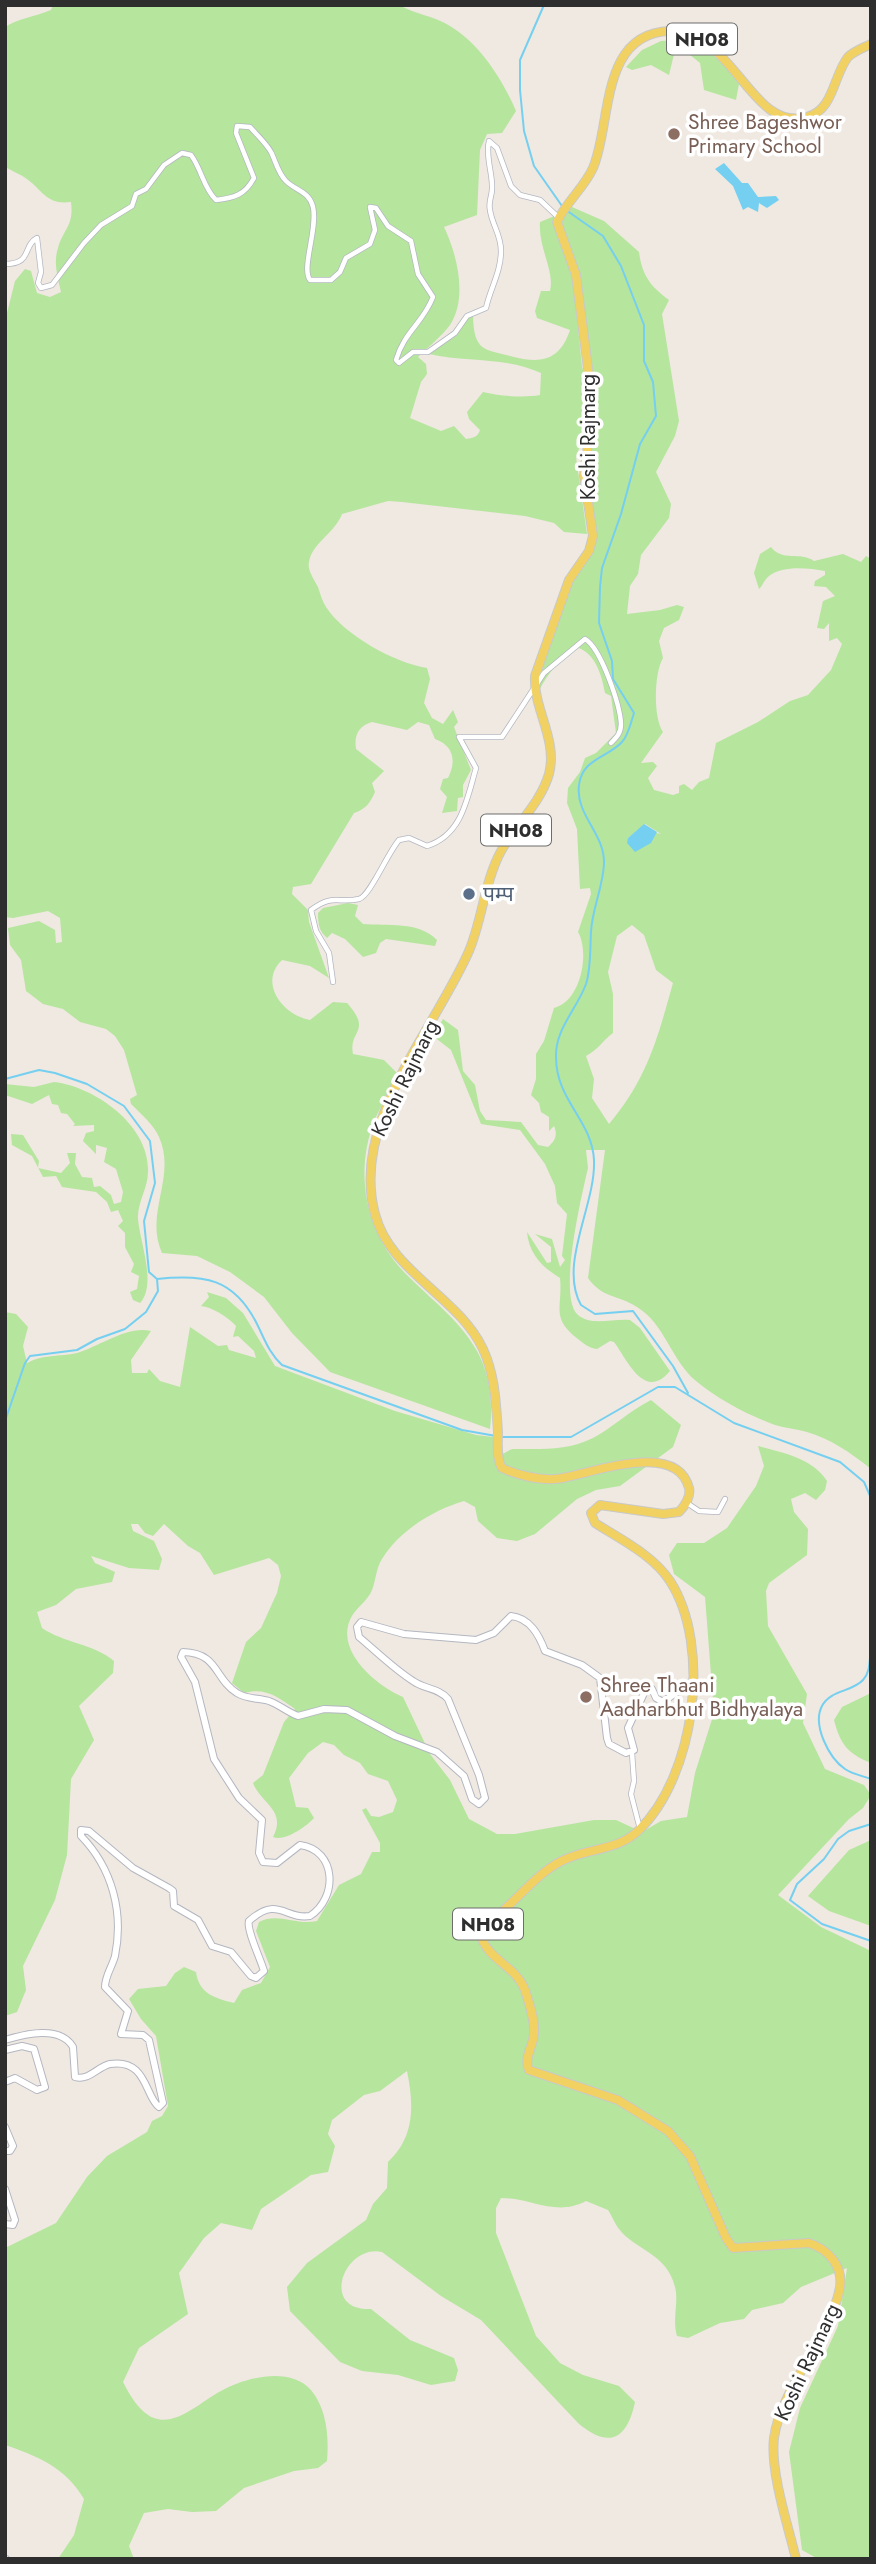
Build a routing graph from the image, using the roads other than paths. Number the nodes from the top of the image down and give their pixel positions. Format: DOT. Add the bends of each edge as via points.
graph roads {
  1 [pos="871,44"];
  2 [pos="560,216"];
  3 [pos="5,264"];
  4 [pos="534,690"];
  5 [pos="611,744"];
  6 [pos="333,982"];
  7 [pos="725,1499"];
  8 [pos="686,1502"];
  9 [pos="691,1682"];
  10 [pos="632,1753"];
  11 [pos="640,1830"];
  12 [pos="5,2040"];
  13 [pos="5,2050"];
  14 [pos="5,2082"];
  15 [pos="5,2127"];
  16 [pos="5,2151"];
  17 [pos="5,2189"];
  18 [pos="5,2224"];
  19 [pos="796,2559"];
  1 -- 2 [label="main road, NH08" via="847,58 821,107 809,117 797,119 768,109 707,41 683,32 648,37 631,48 616,72 592,171"];
  2 -- 3 [label="street" via="511,186 497,148 489,141 490,212 498,227 501,251 486,308 467,316 455,333 428,352 413,352 399,363 396,360 408,331 426,315 433,298 418,274 411,241 370,207 375,230 370,244 346,258 331,280 310,280 305,265 316,226 312,204 288,183 250,127 237,126 236,133 254,178 248,189 234,198 216,200 208,192 199,166 191,155 182,153 163,164 146,189 136,194 132,206 101,225 52,285 41,288 38,283 37,238 24,259"];
  2 -- 4 [label="main road, Koshi Rajmarg / NH08" via="559,231 576,275 591,392 583,476 593,536 589,551 569,580 538,664"];
  4 -- 5 [label="street" via="566,652 585,639 593,643 621,726"];
  4 -- 6 [label="street" via="502,737 459,737 475,768 451,833 427,846 409,838 399,840 367,894 359,899 329,900 311,910 328,953"];
  4 -- 8 [label="main road, Koshi Rajmarg / NH08" via="549,737 548,778 500,854 456,980 374,1138 369,1166 373,1204 383,1236 400,1259 481,1344 492,1370 499,1463 506,1470 552,1479 630,1461 666,1467 684,1477 690,1492"];
  7 -- 8 [label="street" via="718,1512 699,1511"];
  8 -- 9 [label="main road, Koshi Rajmarg / NH08" via="671,1514 600,1505 592,1509 591,1517 669,1580 691,1632"];
  9 -- 10 [label="street" via="663,1702 652,1689 645,1691 628,1728"];
  9 -- 11 [label="main road, Koshi Rajmarg / NH08" via="683,1758"];
  10 -- 11 [label="street" via="631,1794"];
  10 -- 12 [label="street" via="609,1744 600,1678 582,1665 544,1651 537,1633 519,1617 511,1616 494,1633 477,1640 404,1634 367,1622 357,1627 359,1637 411,1680 448,1699 479,1775 485,1798 478,1804 464,1776 437,1752 346,1710 324,1709 298,1716 274,1703 241,1695 231,1689 215,1664 183,1652 214,1759 239,1798 262,1821 263,1862 277,1863 300,1844 315,1849 328,1863 331,1878 327,1891 310,1916 275,1909 249,1921 248,1931 264,1972 256,1978 231,1952 212,1946 198,1920 174,1906 173,1891 133,1868 89,1830 81,1830 119,1910 115,1954 105,1987 128,2011 121,2034 149,2040 163,2103 155,2104 146,2081 126,2066 104,2066 85,2077 75,2077 74,2047 65,2038 36,2033"];
  11 -- 19 [label="main road, Koshi Rajmarg / NH08" via="624,1842 569,1857 545,1873 484,1926 481,1939 490,1953 513,1970 524,1989 535,2034 526,2062 529,2070 618,2100 668,2131 690,2156 733,2248 809,2243 833,2259 840,2278 837,2295 774,2439"];
  13 -- 14 [label="street" via="34,2049 45,2087 37,2090 15,2078"];
  15 -- 16 [label="street" via="13,2146"];
  17 -- 18 [label="street" via="15,2220 13,2225"];
}
